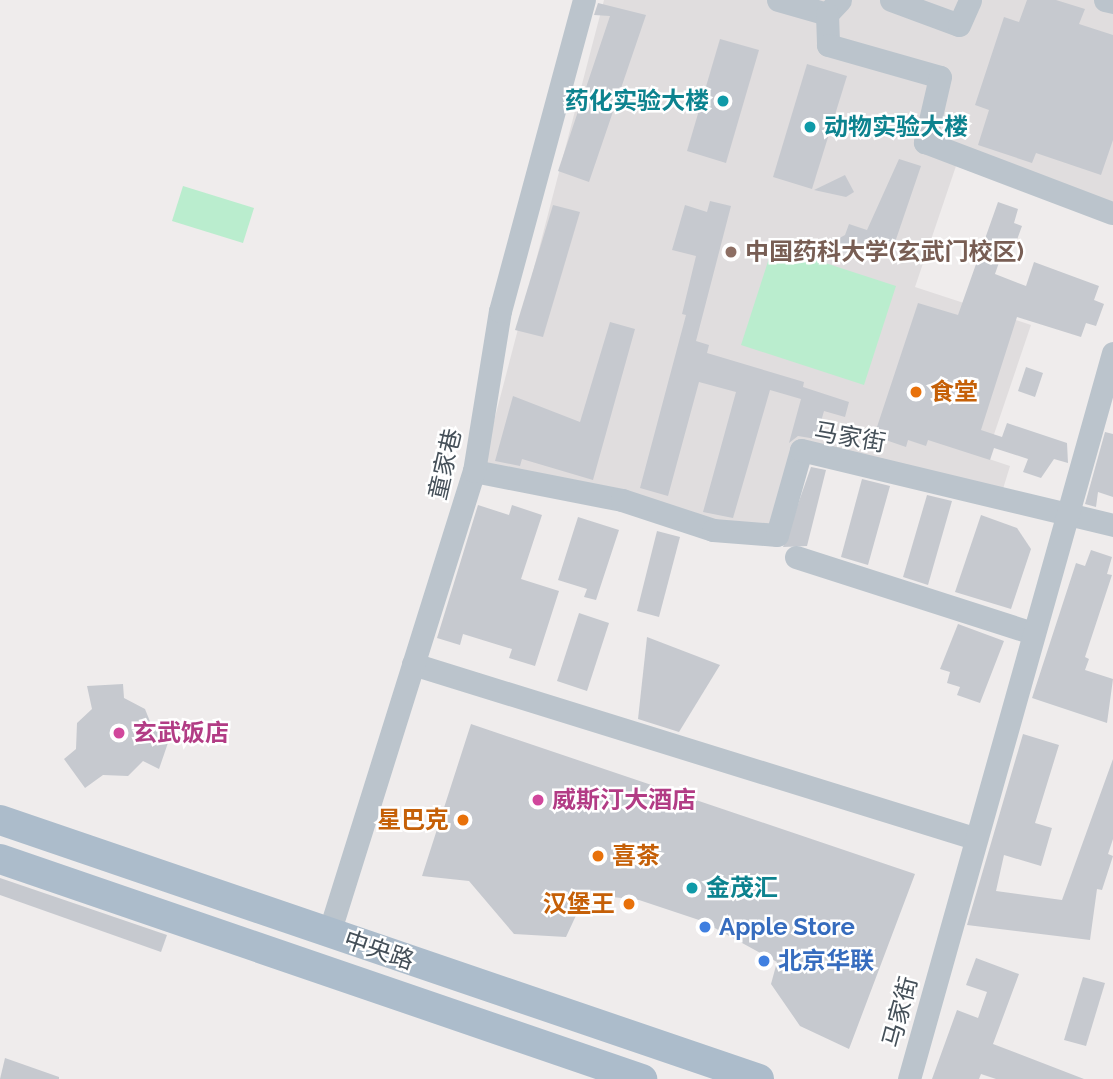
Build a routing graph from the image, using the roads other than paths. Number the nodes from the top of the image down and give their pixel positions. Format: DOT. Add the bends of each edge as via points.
graph roads {
  1 [pos="584,0"];
  2 [pos="778,0"];
  3 [pos="891,0"];
  4 [pos="970,0"];
  5 [pos="1105,0"];
  6 [pos="1113,2"];
  7 [pos="833,7"];
  8 [pos="1112,213"];
  9 [pos="1113,353"];
  10 [pos="474,471"];
  11 [pos="1069,515"];
  12 [pos="1113,525"];
  13 [pos="796,557"];
  14 [pos="1033,634"];
  15 [pos="413,664"];
  16 [pos="0,820"];
  17 [pos="974,838"];
  18 [pos="0,859"];
  19 [pos="328,933"];
  20 [pos="642,1079"];
  21 [pos="759,1079"];
  22 [pos="909,1079"];
  1 -- 10 [label="street, 童家巷" via="500,311"];
  2 -- 7 [label="street"];
  3 -- 4 [label="street" via="960,25"];
  5 -- 6 [label="street"];
  7 -- 8 [label="street" via="828,45 940,77 925,142"];
  9 -- 11 [label="street, 马家街"];
  10 -- 11 [label="street, 马家街" via="622,499 713,530 777,535 801,450"];
  10 -- 15 [label="street, 童家巷"];
  11 -- 12 [label="street"];
  11 -- 14 [label="street, 马家街"];
  13 -- 14 [label="street"];
  14 -- 17 [label="street, 马家街"];
  15 -- 17 [label="street"];
  15 -- 19 [label="street, 童家巷"];
  16 -- 19 [label="main road, 中央路"];
  17 -- 22 [label="street, 马家街"];
  18 -- 20 [label="main road, 中央路"];
  19 -- 21 [label="main road, 中央路"];
}
